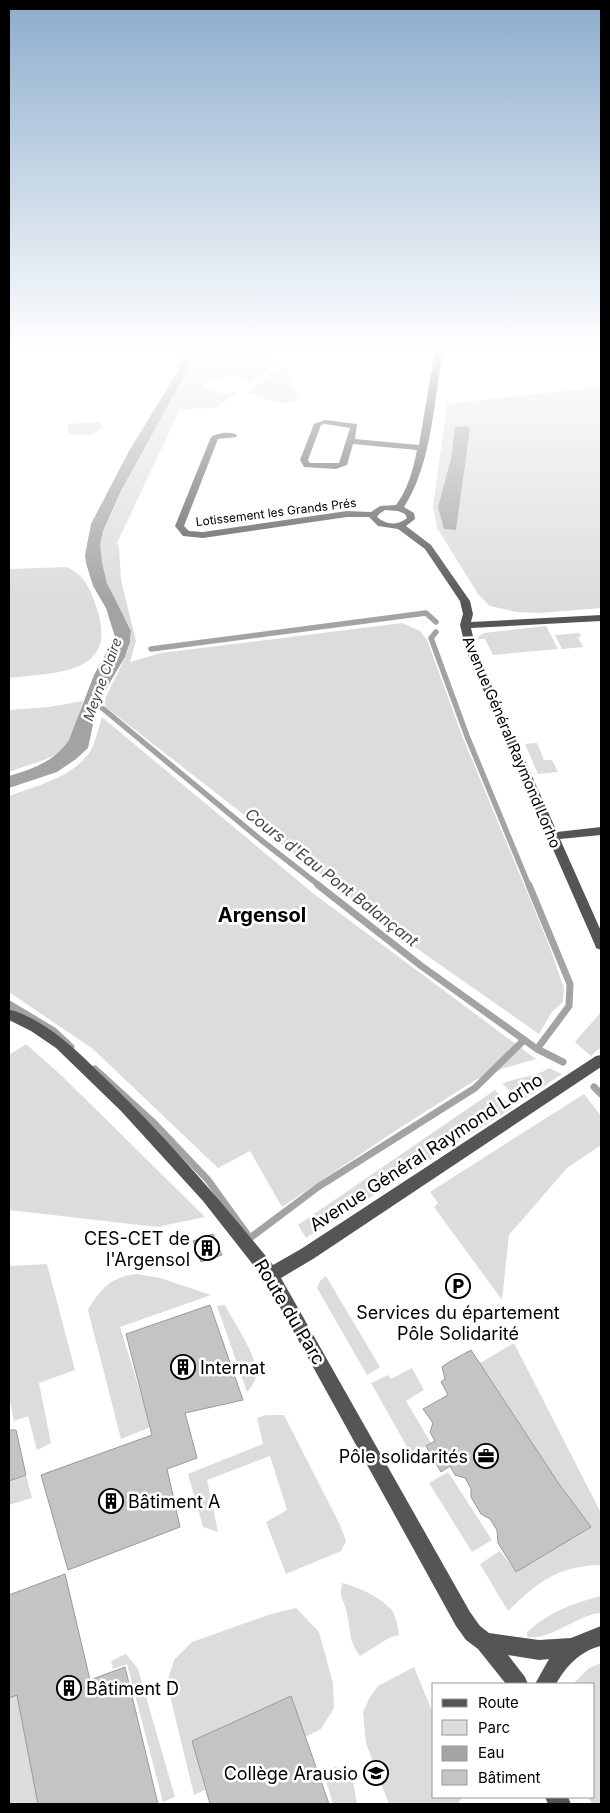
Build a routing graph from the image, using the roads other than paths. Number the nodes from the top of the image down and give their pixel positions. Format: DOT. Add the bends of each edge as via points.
graph roads {
  1 [pos="314,435"];
  2 [pos="352,435"];
  3 [pos="424,435"];
  4 [pos="232,436"];
  5 [pos="350,441"];
  6 [pos="422,448"];
  7 [pos="399,508"];
  8 [pos="373,515"];
  9 [pos="400,526"];
  10 [pos="601,618"];
  11 [pos="465,625"];
  12 [pos="601,831"];
  13 [pos="553,836"];
  14 [pos="601,945"];
  15 [pos="9,1014"];
  16 [pos="601,1060"];
  17 [pos="271,1275"];
  18 [pos="601,1636"];
  19 [pos="485,1642"];
  20 [pos="572,1648"];
  21 [pos="517,1683"];
  22 [pos="546,1683"];
  1 -- 5 [label="street" via="304,460 308,465 342,465"];
  2 -- 5 [label="street"];
  3 -- 6 [label="street"];
  4 -- 8 [label="street, Lotissement les Grands Prés" via="214,437 179,526 186,534 202,535 348,514"];
  5 -- 6 [label="street"];
  6 -- 7 [label="street" via="410,495"];
  7 -- 8 [label="street" via="383,508"];
  7 -- 9 [label="street" via="408,512 411,518"];
  8 -- 9 [label="street, Avenue Général Raymond Lorho" via="383,525"];
  9 -- 11 [label="street, Avenue Général Raymond Lorho" via="423,542 442,565 465,601 468,614"];
  10 -- 11 [label="street"];
  11 -- 13 [label="street, Avenue Général Raymond Lorho" via="475,661"];
  12 -- 13 [label="street"];
  13 -- 14 [label="street, Avenue Général Raymond Lorho"];
  15 -- 17 [label="street, Route du Parc" via="61,1044 126,1107 208,1196"];
  16 -- 17 [label="street, Avenue Général Raymond Lorho" via="328,1241"];
  17 -- 19 [label="street, Route du Parc" via="463,1619"];
  18 -- 20 [label="street"];
  19 -- 20 [label="street" via="539,1650"];
  19 -- 21 [label="street, Route du Parc"];
  20 -- 22 [label="street" via="557,1663"];
}
